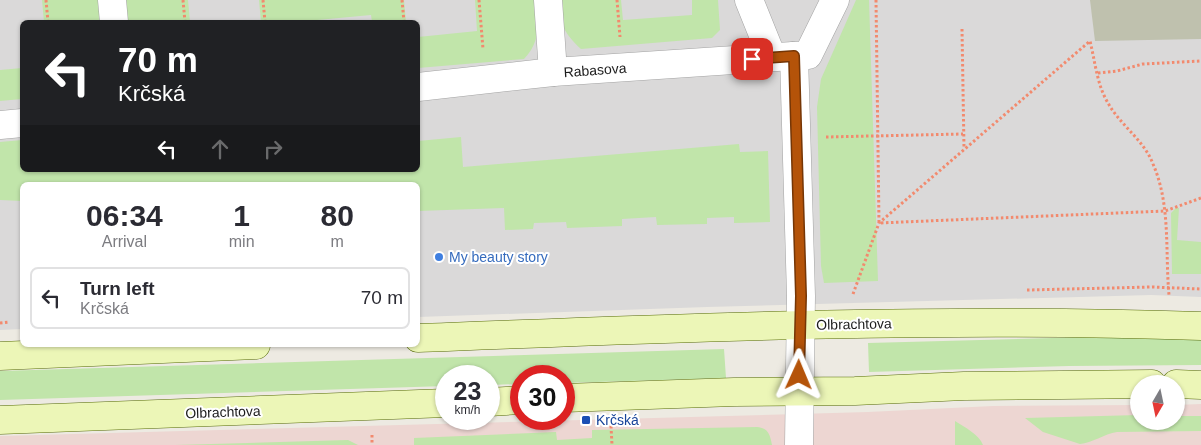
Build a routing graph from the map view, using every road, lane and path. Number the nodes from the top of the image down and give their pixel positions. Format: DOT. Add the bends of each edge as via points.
graph roads {
  1 [pos="46,0"];
  2 [pos="112,0"];
  3 [pos="183,0"];
  4 [pos="263,0"];
  5 [pos="402,0"];
  6 [pos="479,0"];
  7 [pos="548,0"];
  8 [pos="617,0"];
  9 [pos="749,0"];
  10 [pos="835,0"];
  11 [pos="876,0"];
  12 [pos="48,20"];
  13 [pos="114,20"];
  14 [pos="185,20"];
  15 [pos="265,20"];
  16 [pos="404,20"];
  17 [pos="962,29"];
  18 [pos="620,43"];
  19 [pos="783,56"];
  20 [pos="484,57"];
  21 [pos="1201,61"];
  22 [pos="553,72"];
  23 [pos="1098,73"];
  24 [pos="420,87"];
  25 [pos="20,123"];
  26 [pos="0,125"];
  27 [pos="962,134"];
  28 [pos="878,136"];
  29 [pos="796,137"];
  30 [pos="964,148"];
  31 [pos="1201,198"];
  32 [pos="1165,211"];
  33 [pos="879,223"];
  34 [pos="1168,287"];
  35 [pos="853,294"];
  36 [pos="800,325"];
  37 [pos="1201,326"];
  38 [pos="420,338"];
  39 [pos="209,347"];
  40 [pos="0,356"];
  41 [pos="1130,384"];
  42 [pos="1185,384"];
  43 [pos="1201,385"];
  44 [pos="799,392"];
  45 [pos="575,398"];
  46 [pos="435,403"];
  47 [pos="0,420"];
  48 [pos="611,425"];
  49 [pos="612,445"];
  50 [pos="799,445"];
  1 -- 12 [label="path"];
  2 -- 13 [label="street"];
  3 -- 14 [label="path"];
  4 -- 15 [label="path"];
  5 -- 16 [label="path"];
  6 -- 20 [label="path"];
  7 -- 22 [label="street"];
  8 -- 18 [label="path"];
  9 -- 19 [label="street"];
  10 -- 19 [label="street" via="808,55"];
  11 -- 28 [label="path"];
  17 -- 27 [label="path"];
  19 -- 22 [label="street, Rabasova"];
  19 -- 29 [label="street"];
  21 -- 23 [label="path" via="1143,64"];
  22 -- 24 [label="street, Rabasova"];
  23 -- 30 [label="path" via="1090,41"];
  23 -- 32 [label="path" via="1108,103 1153,161"];
  25 -- 26 [label="street"];
  27 -- 28 [label="path"];
  27 -- 30 [label="path"];
  28 -- 29 [label="path"];
  28 -- 33 [label="path"];
  29 -- 36 [label="street"];
  30 -- 33 [label="path"];
  31 -- 32 [label="path"];
  32 -- 33 [label="path"];
  32 -- 34 [label="path"];
  33 -- 35 [label="path"];
  36 -- 37 [label="street, Olbrachtova" via="1107,323"];
  36 -- 38 [label="street, Olbrachtova"];
  36 -- 44 [label="street"];
  39 -- 40 [label="street"];
  41 -- 44 [label="street"];
  42 -- 43 [label="street"];
  44 -- 45 [label="street"];
  44 -- 50 [label="street"];
  46 -- 47 [label="street, Olbrachtova"];
  48 -- 49 [label="path"];
}
